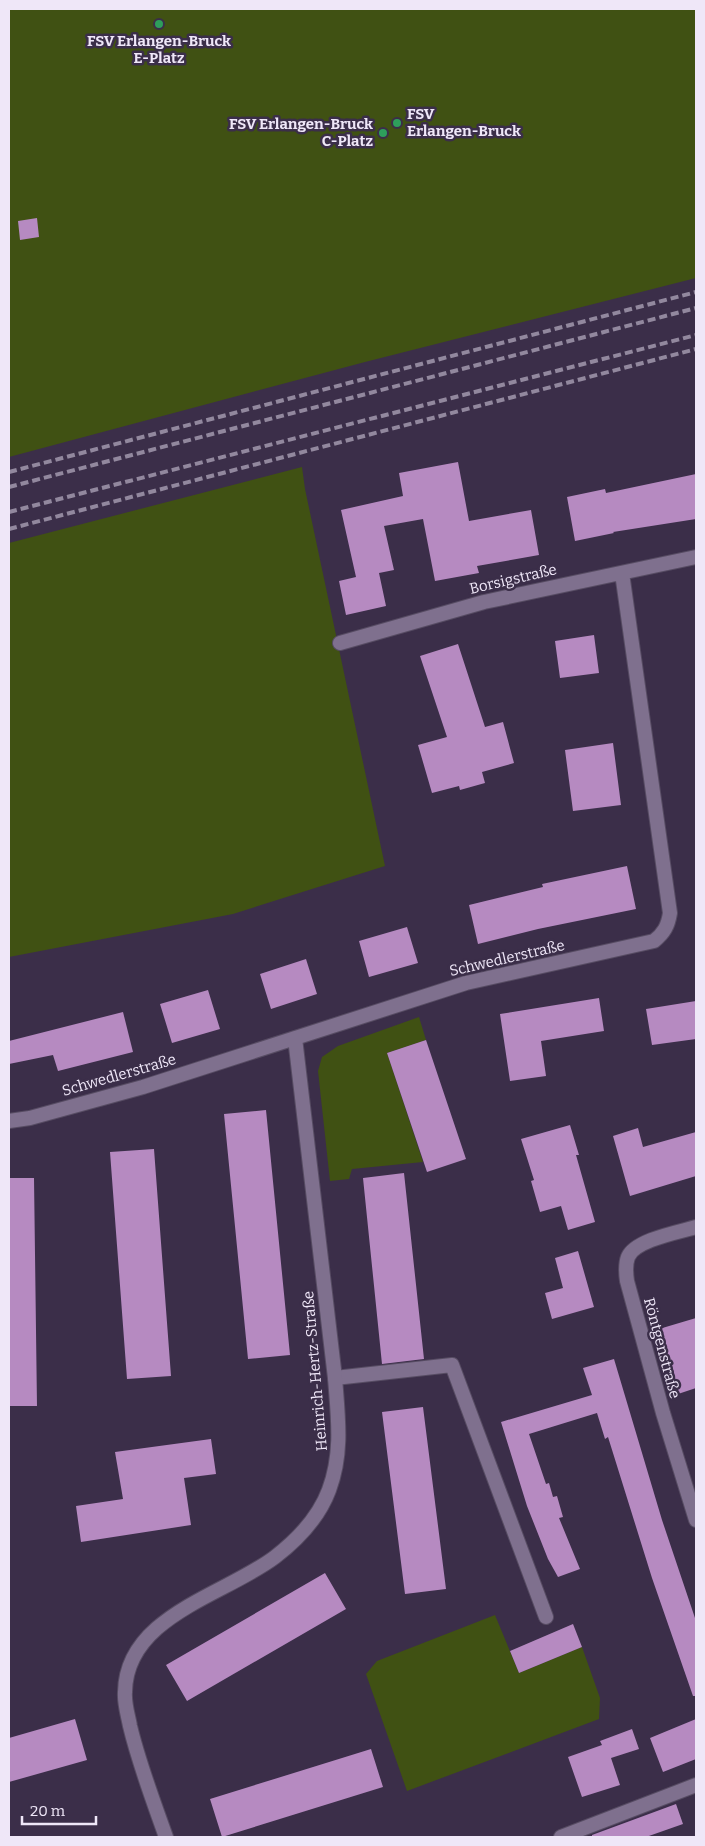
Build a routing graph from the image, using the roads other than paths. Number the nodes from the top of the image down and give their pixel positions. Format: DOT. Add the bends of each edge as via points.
graph roads {
  1 [pos="696,557"];
  2 [pos="622,572"];
  3 [pos="340,643"];
  4 [pos="295,1038"];
  5 [pos="9,1121"];
  6 [pos="696,1227"];
  7 [pos="335,1378"];
  8 [pos="696,1520"];
  9 [pos="546,1618"];
  10 [pos="696,1785"];
  11 [pos="166,1837"];
  12 [pos="561,1837"];
  1 -- 2 [label="street, Borsigstraße"];
  2 -- 3 [label="street, Borsigstraße" via="484,602"];
  2 -- 4 [label="street, Schwedlerstraße" via="670,913 666,929 654,940 466,983"];
  4 -- 5 [label="street, Schwedlerstraße" via="143,1087"];
  4 -- 7 [label="street, Heinrich-Hertz-Straße"];
  6 -- 8 [label="street, Röntgenstraße" via="639,1245 628,1256 626,1272 662,1413"];
  7 -- 9 [label="street" via="452,1365"];
  7 -- 11 [label="street, Heinrich-Hertz-Straße" via="340,1434 338,1459 329,1491 308,1526 274,1558 158,1626 139,1647 131,1662 125,1682 126,1708 137,1752"];
  10 -- 12 [label="street"];
}
